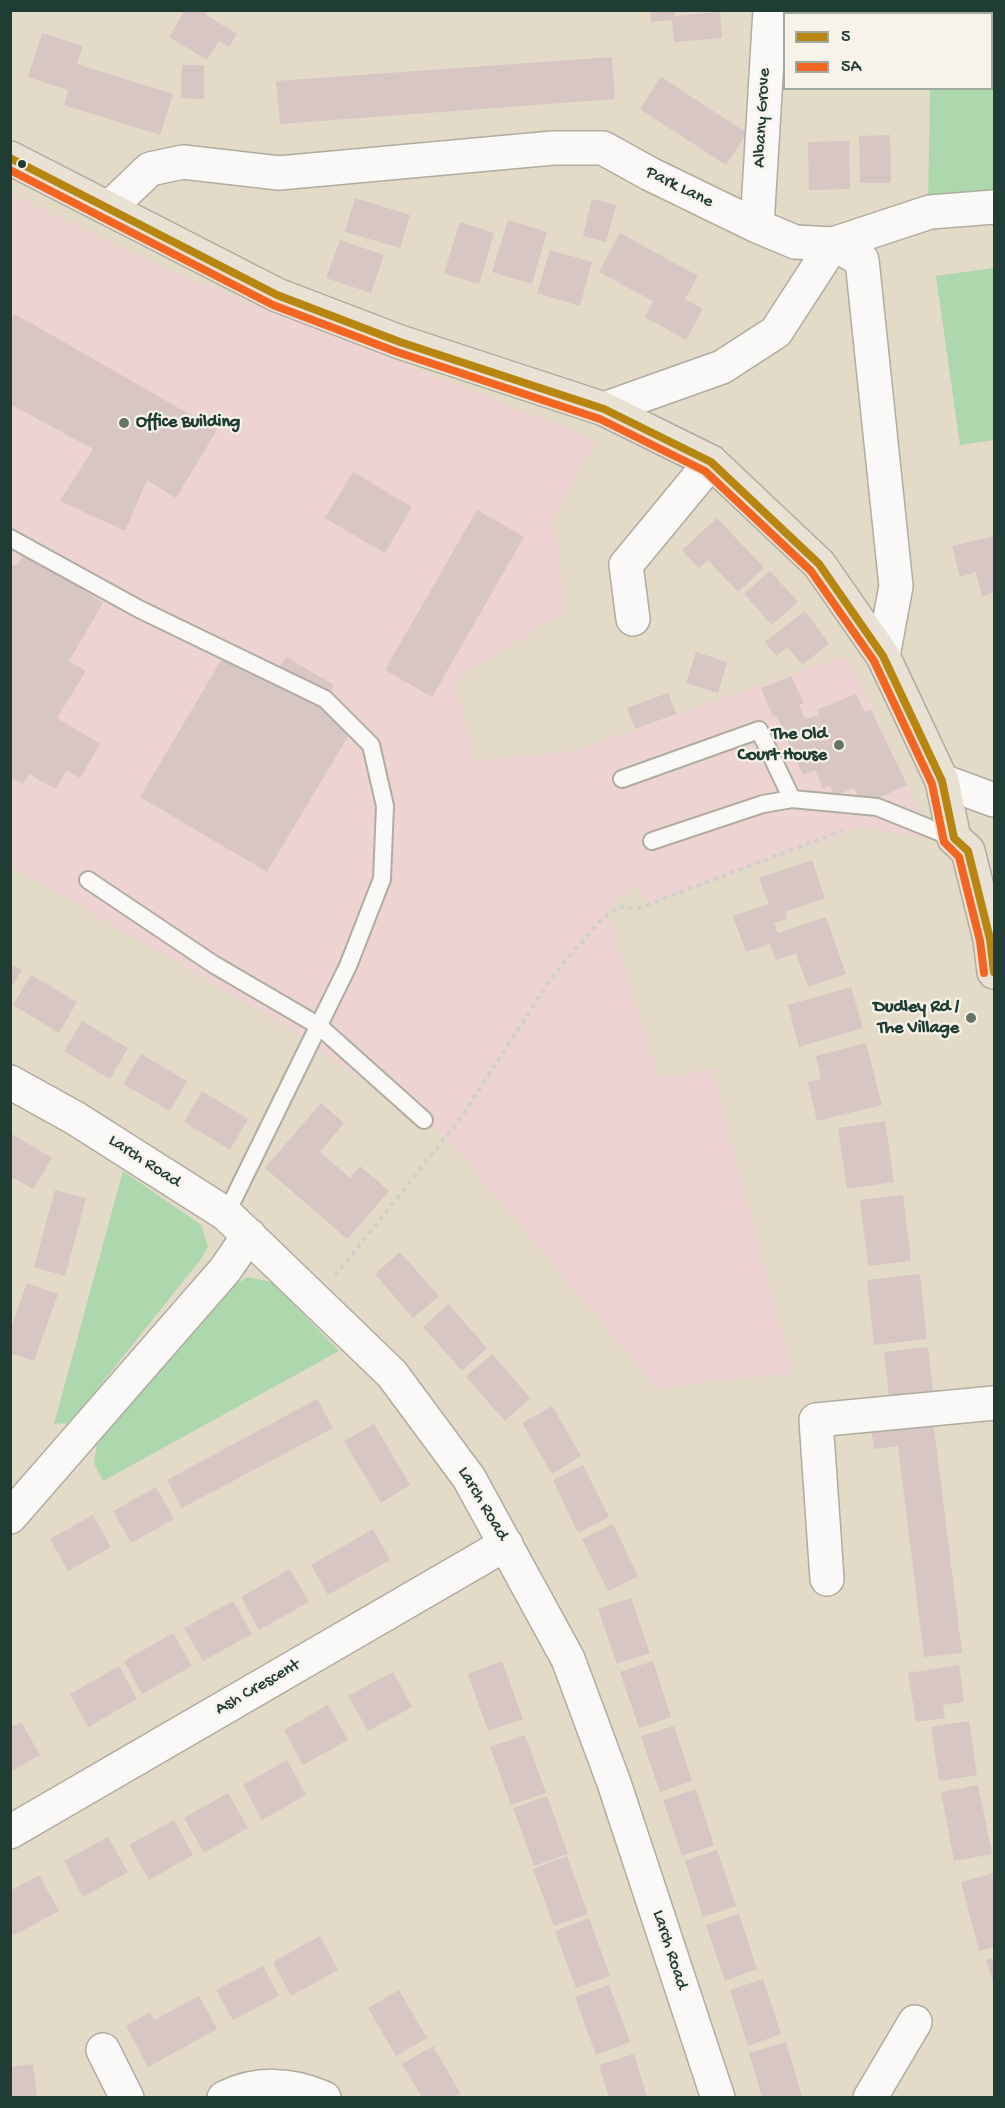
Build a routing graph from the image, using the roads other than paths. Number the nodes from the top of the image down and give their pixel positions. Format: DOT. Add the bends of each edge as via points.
graph roads {
  1 [pos="770,10"];
  2 [pos="10,158"];
  3 [pos="994,207"];
  4 [pos="109,208"];
  5 [pos="757,226"];
  6 [pos="833,244"];
  7 [pos="604,409"];
  8 [pos="711,462"];
  9 [pos="10,538"];
  10 [pos="633,619"];
  11 [pos="883,656"];
  12 [pos="622,779"];
  13 [pos="942,781"];
  14 [pos="792,799"];
  15 [pos="994,800"];
  16 [pos="954,838"];
  17 [pos="652,840"];
  18 [pos="88,880"];
  19 [pos="994,972"];
  20 [pos="319,1026"];
  21 [pos="10,1083"];
  22 [pos="424,1120"];
  23 [pos="238,1225"];
  24 [pos="994,1403"];
  25 [pos="10,1517"];
  26 [pos="506,1544"];
  27 [pos="827,1579"];
  28 [pos="10,1832"];
  29 [pos="915,2022"];
  30 [pos="103,2049"];
  31 [pos="127,2097"];
  32 [pos="224,2097"];
  33 [pos="324,2097"];
  34 [pos="718,2097"];
  35 [pos="870,2097"];
  1 -- 5 [label="street, Albany Grove"];
  2 -- 4 [label="main road"];
  3 -- 6 [label="street" via="930,212"];
  4 -- 5 [label="street, Park Lane" via="150,170 183,162 279,172 553,148 603,148"];
  4 -- 7 [label="main road" via="278,295 400,342"];
  5 -- 6 [label="street, Park Lane" via="795,242"];
  6 -- 7 [label="street" via="776,332 722,368"];
  6 -- 11 [label="street, Park Lane" via="862,260 896,586"];
  7 -- 8 [label="main road"];
  8 -- 10 [label="street" via="626,565"];
  8 -- 11 [label="main road" via="819,564"];
  9 -- 20 [label="lane" via="139,609 324,699 372,745 385,806 382,879 348,966"];
  11 -- 13 [label="main road"];
  12 -- 14 [label="lane" via="759,730"];
  13 -- 15 [label="street"];
  13 -- 16 [label="main road"];
  14 -- 16 [label="lane" via="877,807"];
  14 -- 17 [label="lane" via="763,804"];
  16 -- 19 [label="main road" via="968,851 990,939"];
  18 -- 20 [label="lane" via="213,964"];
  20 -- 22 [label="lane"];
  20 -- 23 [label="lane"];
  21 -- 23 [label="street, Larch Road" via="75,1118"];
  23 -- 25 [label="street" via="225,1270"];
  23 -- 26 [label="street, Larch Road" via="392,1374 469,1478"];
  24 -- 27 [label="street" via="816,1420"];
  26 -- 28 [label="street, Ash Crescent"];
  26 -- 34 [label="street, Larch Road" via="568,1659 614,1782"];
  29 -- 35 [label="street"];
  30 -- 31 [label="street"];
  32 -- 33 [label="street" via="262,2086 286,2086"];
}
